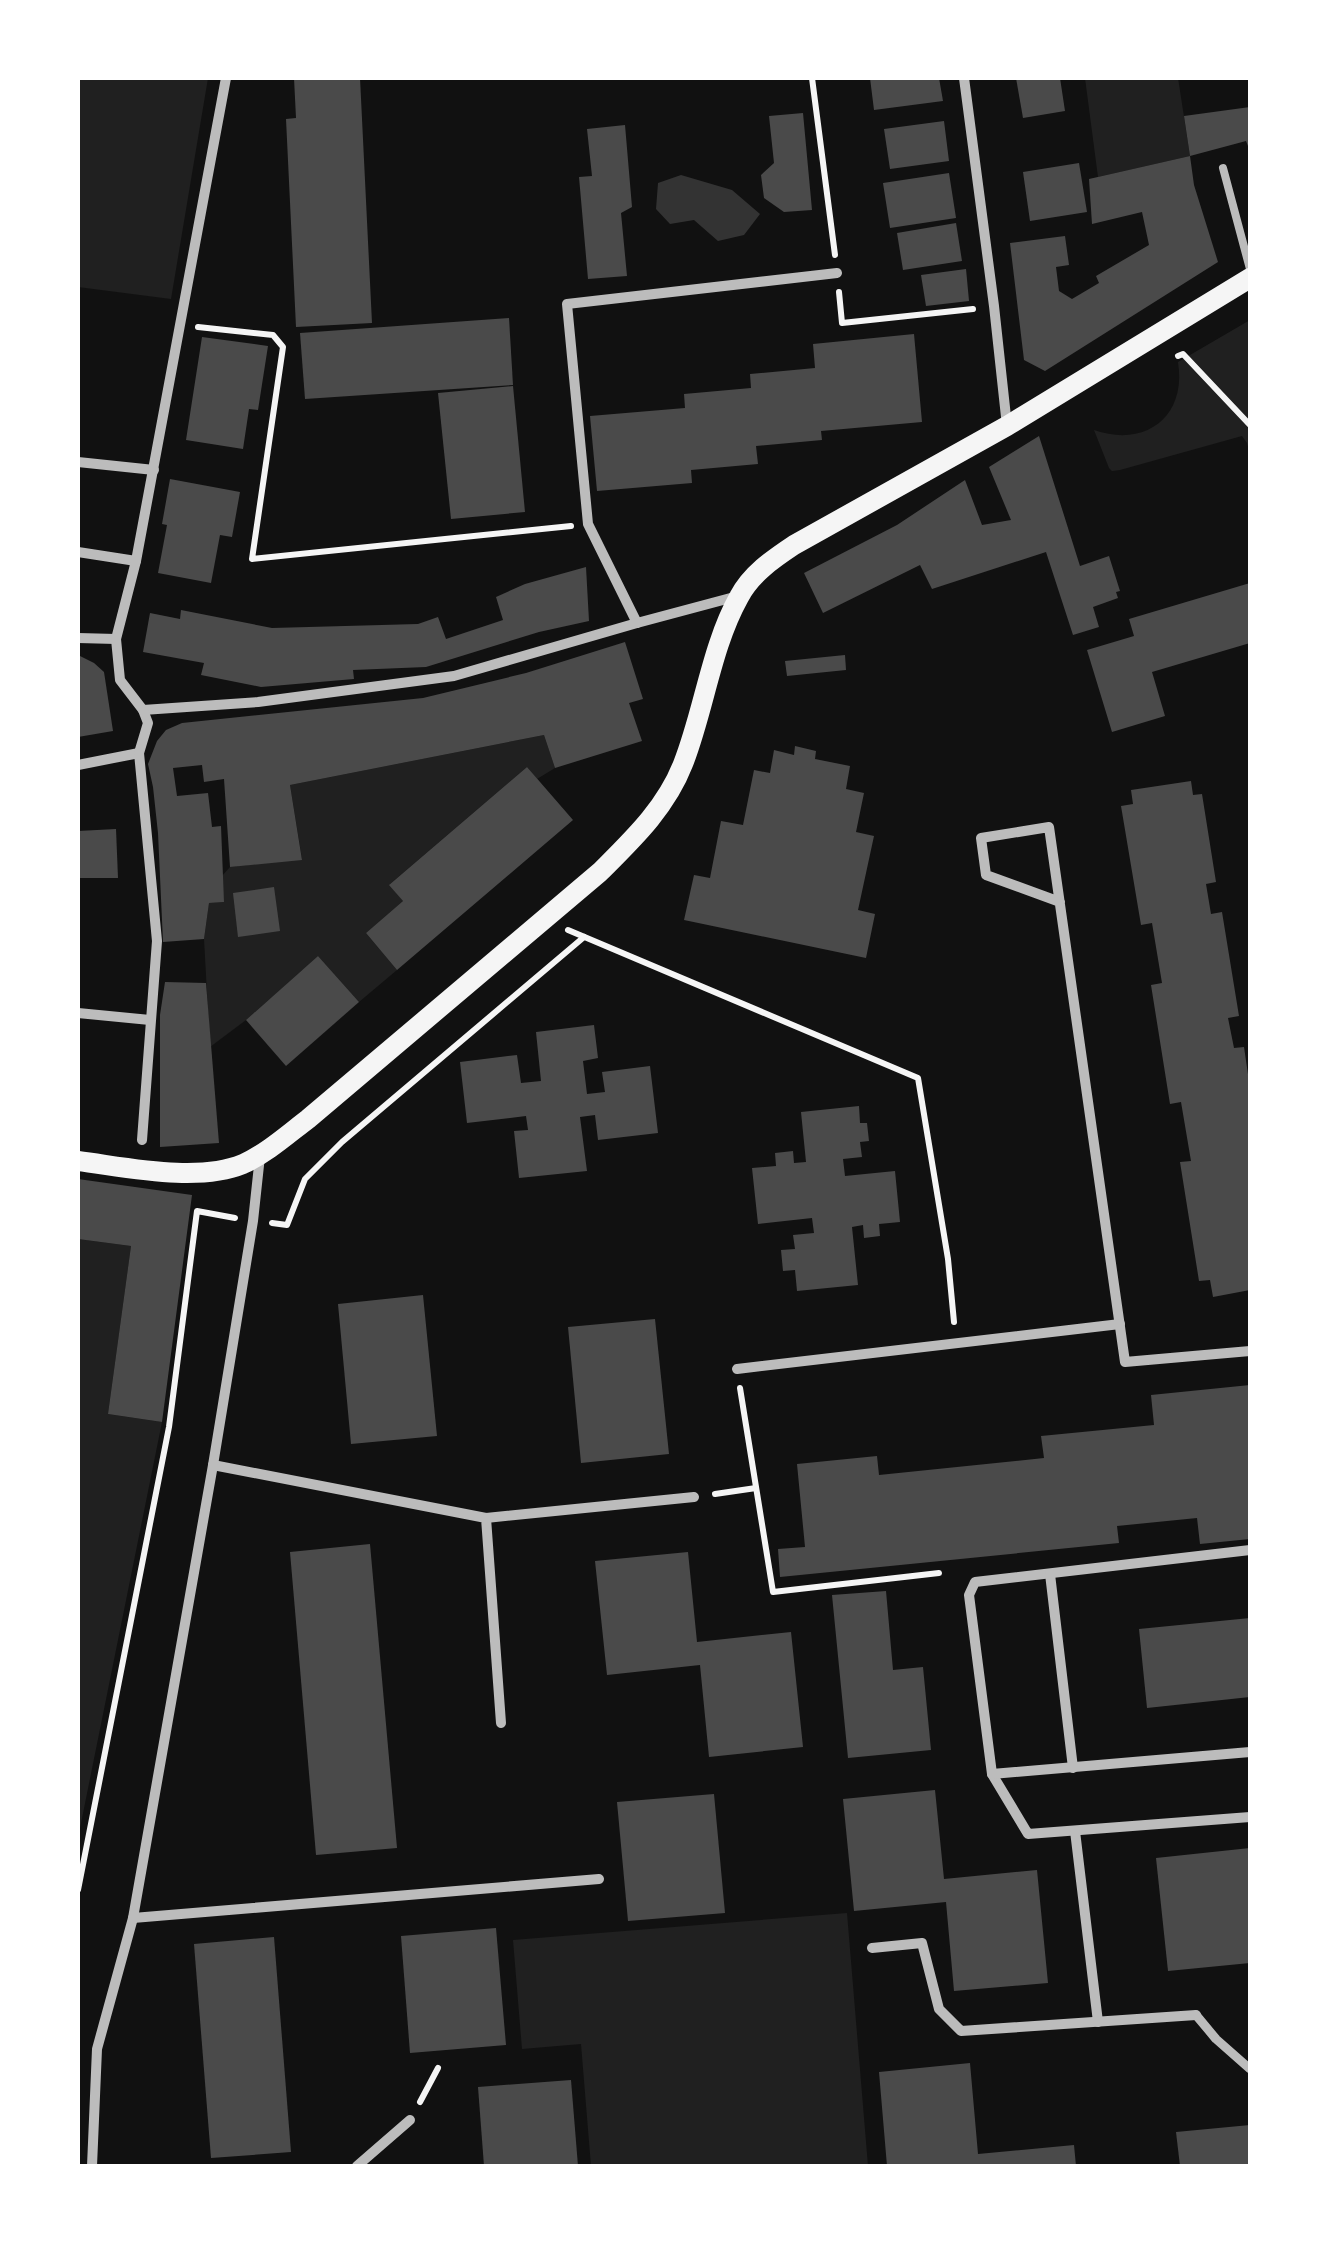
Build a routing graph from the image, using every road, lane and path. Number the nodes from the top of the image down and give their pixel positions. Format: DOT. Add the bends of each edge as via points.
graph roads {
  1 [pos="226,78"];
  2 [pos="812,78"];
  3 [pos="964,78"];
  4 [pos="1223,168"];
  5 [pos="1250,269"];
  6 [pos="837,273"];
  7 [pos="1250,278"];
  8 [pos="994,306"];
  9 [pos="179,325"];
  10 [pos="1171,360"];
  11 [pos="1250,425"];
  12 [pos="1007,426"];
  13 [pos="78,462"];
  14 [pos="154,470"];
  15 [pos="588,524"];
  16 [pos="78,552"];
  17 [pos="136,561"];
  18 [pos="739,596"];
  19 [pos="638,623"];
  20 [pos="78,638"];
  21 [pos="116,638"];
  22 [pos="144,710"];
  23 [pos="139,752"];
  24 [pos="78,764"];
  25 [pos="1060,902"];
  26 [pos="544,919"];
  27 [pos="78,1013"];
  28 [pos="150,1020"];
  29 [pos="142,1140"];
  30 [pos="260,1155"];
  31 [pos="78,1161"];
  32 [pos="1120,1324"];
  33 [pos="956,1343"];
  34 [pos="1250,1351"];
  35 [pos="737,1368"];
  36 [pos="213,1465"];
  37 [pos="756,1488"];
  38 [pos="694,1496"];
  39 [pos="486,1518"];
  40 [pos="1250,1550"];
  41 [pos="939,1573"];
  42 [pos="1050,1574"];
  43 [pos="501,1723"];
  44 [pos="1250,1752"];
  45 [pos="1073,1768"];
  46 [pos="992,1774"];
  47 [pos="1250,1817"];
  48 [pos="1075,1830"];
  49 [pos="599,1880"];
  50 [pos="133,1918"];
  51 [pos="872,1948"];
  52 [pos="1196,2015"];
  53 [pos="1098,2022"];
  54 [pos="438,2068"];
  55 [pos="1250,2069"];
  56 [pos="410,2120"];
  57 [pos="92,2166"];
  58 [pos="356,2166"];
  1 -- 9 [label="street"];
  2 -- 6 [label="path"];
  3 -- 8 [label="street"];
  4 -- 5 [label="lane"];
  6 -- 8 [label="path" via="842,323"];
  6 -- 15 [label="street" via="567,304"];
  7 -- 12 [label="main road"];
  8 -- 12 [label="street"];
  9 -- 14 [label="street"];
  9 -- 15 [label="path" via="273,334 283,346 252,559"];
  10 -- 11 [label="path" via="1183,354"];
  12 -- 18 [label="main road" via="794,545"];
  13 -- 14 [label="street"];
  14 -- 17 [label="street"];
  15 -- 19 [label="street"];
  16 -- 17 [label="street"];
  17 -- 21 [label="street"];
  18 -- 19 [label="street"];
  18 -- 26 [label="main road" via="666,798 613,860"];
  19 -- 22 [label="street" via="454,676"];
  20 -- 21 [label="street"];
  21 -- 22 [label="street" via="120,680"];
  22 -- 23 [label="street" via="148,724"];
  23 -- 24 [label="street"];
  23 -- 28 [label="street" via="156,941"];
  25 -- 25 [label="street" via="1050,827 981,838 986,875"];
  25 -- 32 [label="street"];
  26 -- 30 [label="main road"];
  26 -- 33 [label="path" via="918,1078"];
  27 -- 28 [label="street"];
  28 -- 29 [label="street"];
  30 -- 31 [label="main road" via="210,1172"];
  30 -- 36 [label="street"];
  32 -- 33 [label="street"];
  32 -- 34 [label="street" via="1125,1362"];
  33 -- 35 [label="street"];
  35 -- 37 [label="path"];
  36 -- 39 [label="street"];
  36 -- 50 [label="street"];
  37 -- 38 [label="path"];
  37 -- 41 [label="path" via="773,1592"];
  38 -- 39 [label="street"];
  39 -- 43 [label="street"];
  40 -- 42 [label="street"];
  42 -- 45 [label="street"];
  42 -- 46 [label="street" via="975,1582 970,1595"];
  44 -- 45 [label="street"];
  45 -- 46 [label="street"];
  46 -- 48 [label="street" via="1028,1834"];
  47 -- 48 [label="street"];
  48 -- 53 [label="street"];
  49 -- 50 [label="street"];
  50 -- 57 [label="street" via="97,2048"];
  51 -- 53 [label="street" via="922,1943 939,2009 960,2031"];
  52 -- 53 [label="street"];
  52 -- 55 [label="street"];
  54 -- 56 [label="path"];
  56 -- 58 [label="street"];
}
